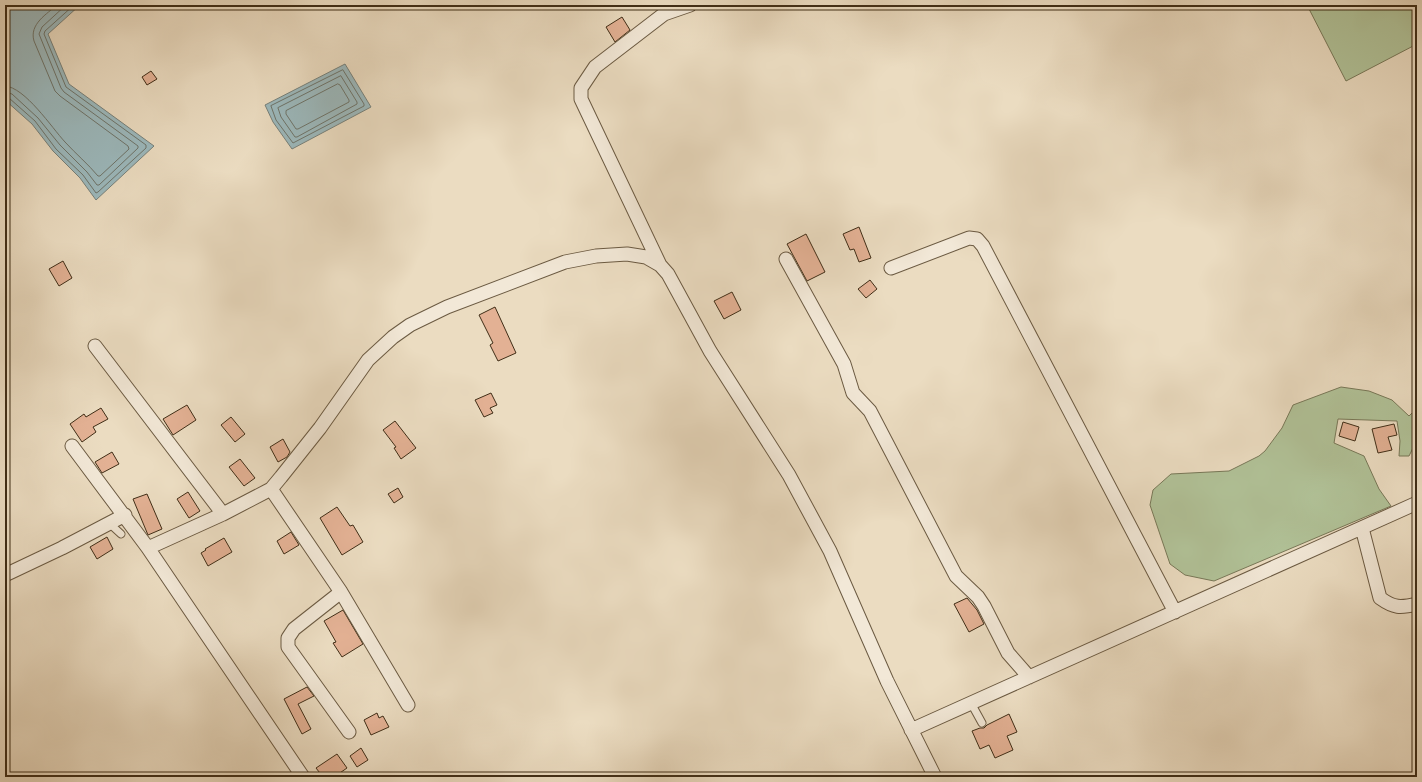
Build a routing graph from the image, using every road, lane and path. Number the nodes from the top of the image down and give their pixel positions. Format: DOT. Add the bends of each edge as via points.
graph roads {
  1 [pos="690,5"];
  2 [pos="786,258"];
  3 [pos="660,265"];
  4 [pos="891,268"];
  5 [pos="95,346"];
  6 [pos="72,446"];
  7 [pos="271,488"];
  8 [pos="1417,503"];
  9 [pos="223,514"];
  10 [pos="125,515"];
  11 [pos="109,523"];
  12 [pos="1362,528"];
  13 [pos="121,534"];
  14 [pos="148,548"];
  15 [pos="5,575"];
  16 [pos="341,592"];
  17 [pos="1417,604"];
  18 [pos="1175,612"];
  19 [pos="1029,677"];
  20 [pos="971,703"];
  21 [pos="408,705"];
  22 [pos="982,723"];
  23 [pos="911,730"];
  24 [pos="348,732"];
  25 [pos="304,777"];
  26 [pos="935,777"];
  1 -- 3 [label="street" via="664,14 595,67 581,88 581,99"];
  2 -- 19 [label="street" via="844,364 853,393 870,411 956,576 978,597 1008,653"];
  3 -- 7 [label="street" via="646,257 627,254 565,262 447,307 410,325 368,360 320,428"];
  3 -- 23 [label="street" via="668,274 710,351 790,475 830,551"];
  4 -- 18 [label="street" via="969,238 977,239 983,246"];
  5 -- 9 [label="street"];
  6 -- 10 [label="street"];
  7 -- 9 [label="street"];
  7 -- 16 [label="street"];
  8 -- 12 [label="street"];
  9 -- 14 [label="street"];
  10 -- 11 [label="street"];
  10 -- 14 [label="street"];
  11 -- 13 [label="lane"];
  11 -- 15 [label="street"];
  12 -- 17 [label="street" via="1380,598 1391,605 1403,607"];
  12 -- 18 [label="street"];
  14 -- 25 [label="street"];
  16 -- 21 [label="street"];
  16 -- 24 [label="street" via="294,629 288,638 288,647"];
  18 -- 19 [label="street"];
  19 -- 20 [label="street"];
  20 -- 22 [label="lane"];
  20 -- 23 [label="street"];
  23 -- 26 [label="street"];
}
